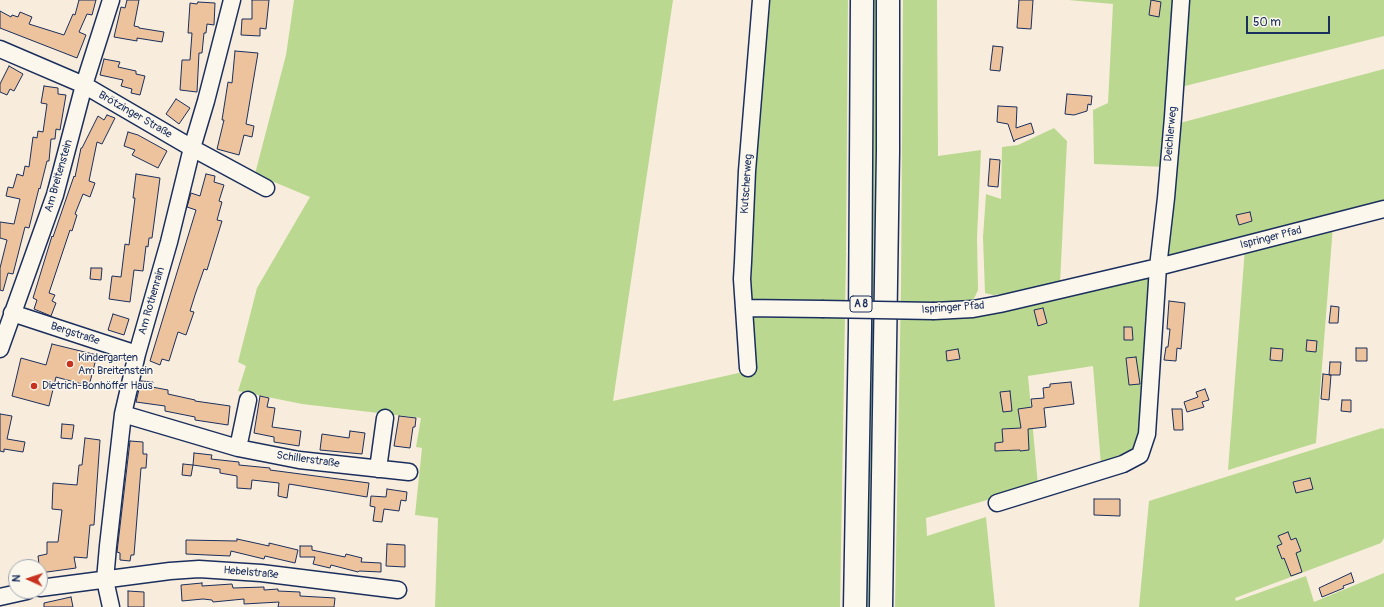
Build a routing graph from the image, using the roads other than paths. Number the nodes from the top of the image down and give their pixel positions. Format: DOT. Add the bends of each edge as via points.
graph roads {
  1 [pos="111,0"];
  2 [pos="232,0"];
  3 [pos="761,0"];
  4 [pos="862,0"];
  5 [pos="888,0"];
  6 [pos="1181,0"];
  7 [pos="1,51"];
  8 [pos="84,85"];
  9 [pos="192,148"];
  10 [pos="266,188"];
  11 [pos="1384,209"];
  12 [pos="1158,267"];
  13 [pos="744,308"];
  14 [pos="12,313"];
  15 [pos="0,349"];
  16 [pos="137,354"];
  17 [pos="748,368"];
  18 [pos="248,400"];
  19 [pos="123,414"];
  20 [pos="385,418"];
  21 [pos="238,448"];
  22 [pos="378,469"];
  23 [pos="409,472"];
  24 [pos="997,503"];
  25 [pos="105,580"];
  26 [pos="48,587"];
  27 [pos="398,590"];
  28 [pos="111,607"];
  29 [pos="855,607"];
  30 [pos="881,607"];
  1 -- 8 [label="street, Am Breitenstein"];
  2 -- 9 [label="street, Am Rothenrain"];
  3 -- 13 [label="street, Kutscherweg" via="747,171 742,273"];
  4 -- 29 [label="highway, A 8" via="861,313"];
  5 -- 30 [label="highway, A 8"];
  6 -- 12 [label="street, Deichlerweg" via="1173,117"];
  7 -- 8 [label="street, Brötzinger Straße"];
  8 -- 9 [label="street, Brötzinger Straße"];
  8 -- 14 [label="street, Am Breitenstein" via="55,196"];
  9 -- 10 [label="street, Brötzinger Straße"];
  9 -- 16 [label="street, Am Rothenrain" via="169,242"];
  11 -- 12 [label="street, Ispringer Pfad"];
  12 -- 13 [label="street, Ispringer Pfad, bridge" via="973,309 934,311"];
  12 -- 24 [label="street" via="1147,434 1140,456 1123,464"];
  13 -- 17 [label="street, Kutscherweg"];
  14 -- 15 [label="street, Am Breitenstein"];
  14 -- 16 [label="street, Bergstraße"];
  16 -- 19 [label="street, Am Rothenrain"];
  18 -- 21 [label="street"];
  19 -- 21 [label="street, Schillerstraße"];
  19 -- 25 [label="street, Am Rothenrain"];
  20 -- 22 [label="street"];
  21 -- 22 [label="street, Schillerstraße" via="300,460"];
  22 -- 23 [label="street, Schillerstraße"];
  25 -- 26 [label="street, Hebelstraße"];
  25 -- 27 [label="street, Hebelstraße" via="199,569 261,573"];
  25 -- 28 [label="street, Am Rothenrain"];
}
